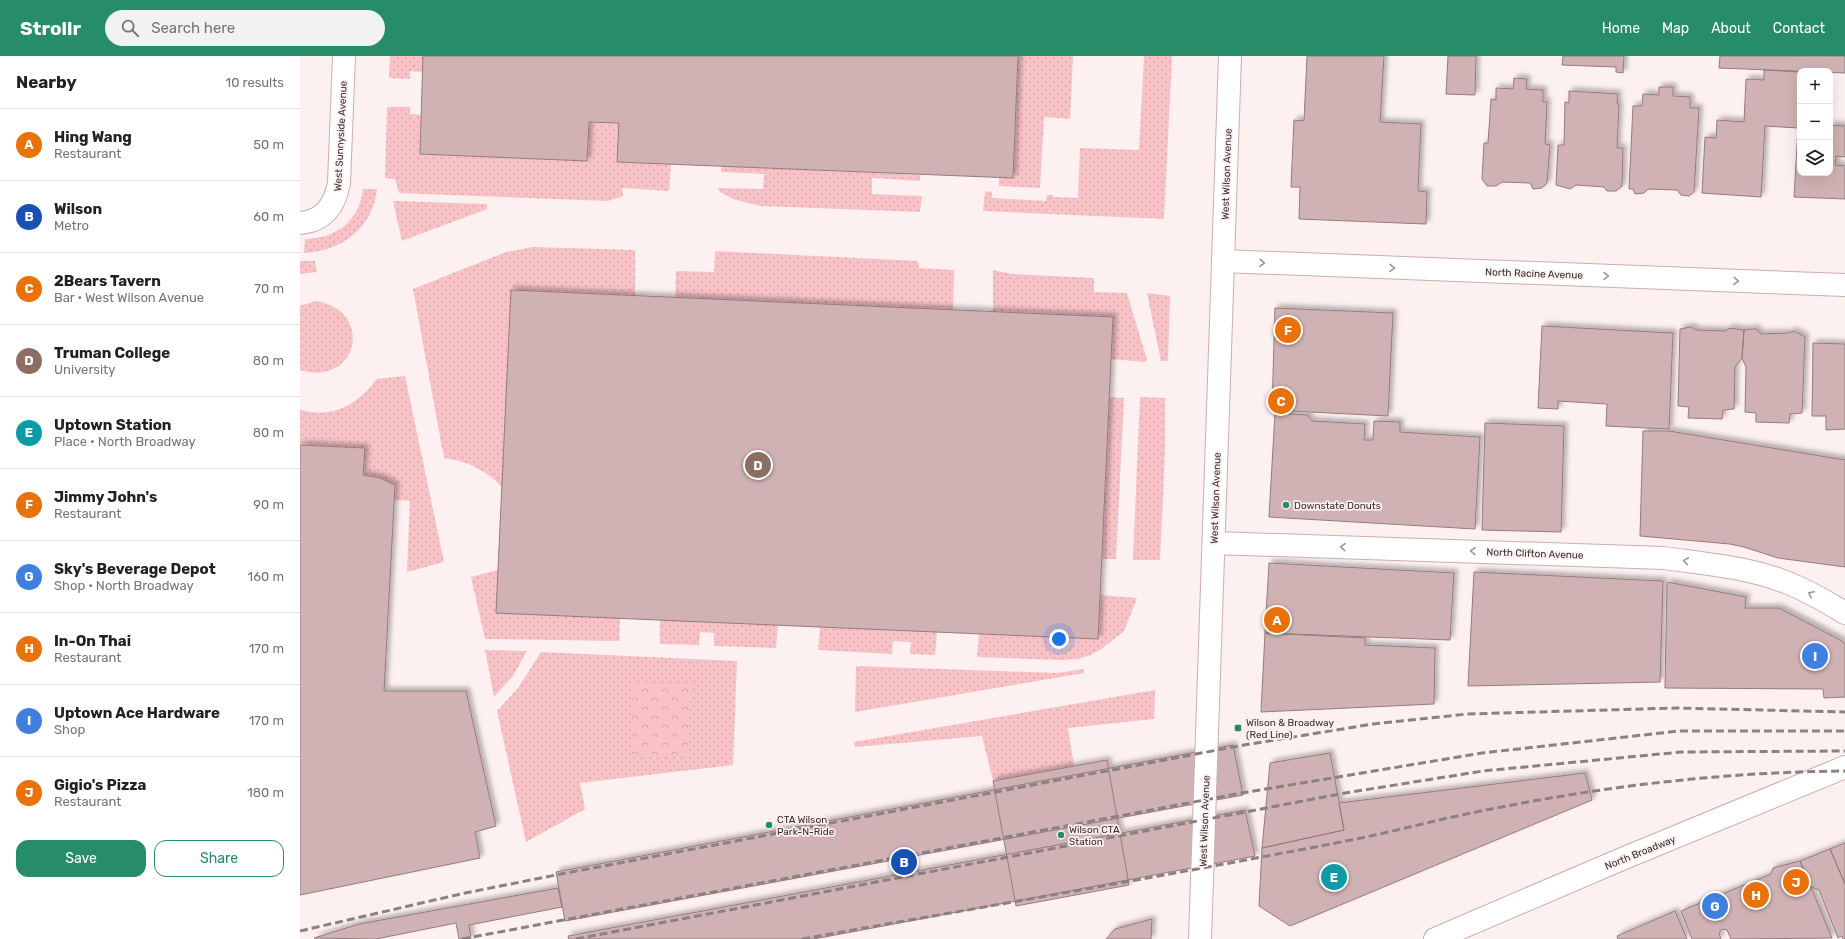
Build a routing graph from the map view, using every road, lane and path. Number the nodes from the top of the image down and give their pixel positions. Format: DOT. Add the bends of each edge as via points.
graph roads {
  1 [pos="344,56"];
  2 [pos="1230,56"];
  3 [pos="300,223"];
  4 [pos="1223,261"];
  5 [pos="1845,285"];
  6 [pos="1214,543"];
  7 [pos="1845,613"];
  8 [pos="1845,767"];
  9 [pos="1200,939"];
  10 [pos="1435,939"];
  1 -- 3 [label="street, West Sunnyside Avenue" via="339,183 336,198 327,212 313,221"];
  2 -- 4 [label="street, West Wilson Avenue"];
  4 -- 5 [label="street, North Racine Avenue, one-way"];
  4 -- 6 [label="street, West Wilson Avenue"];
  7 -- 6 [label="street, North Clifton Avenue, one-way" via="1787,582 1734,568 1664,558"];
  6 -- 9 [label="street, West Wilson Avenue"];
  8 -- 10 [label="street, North Broadway"];
}
